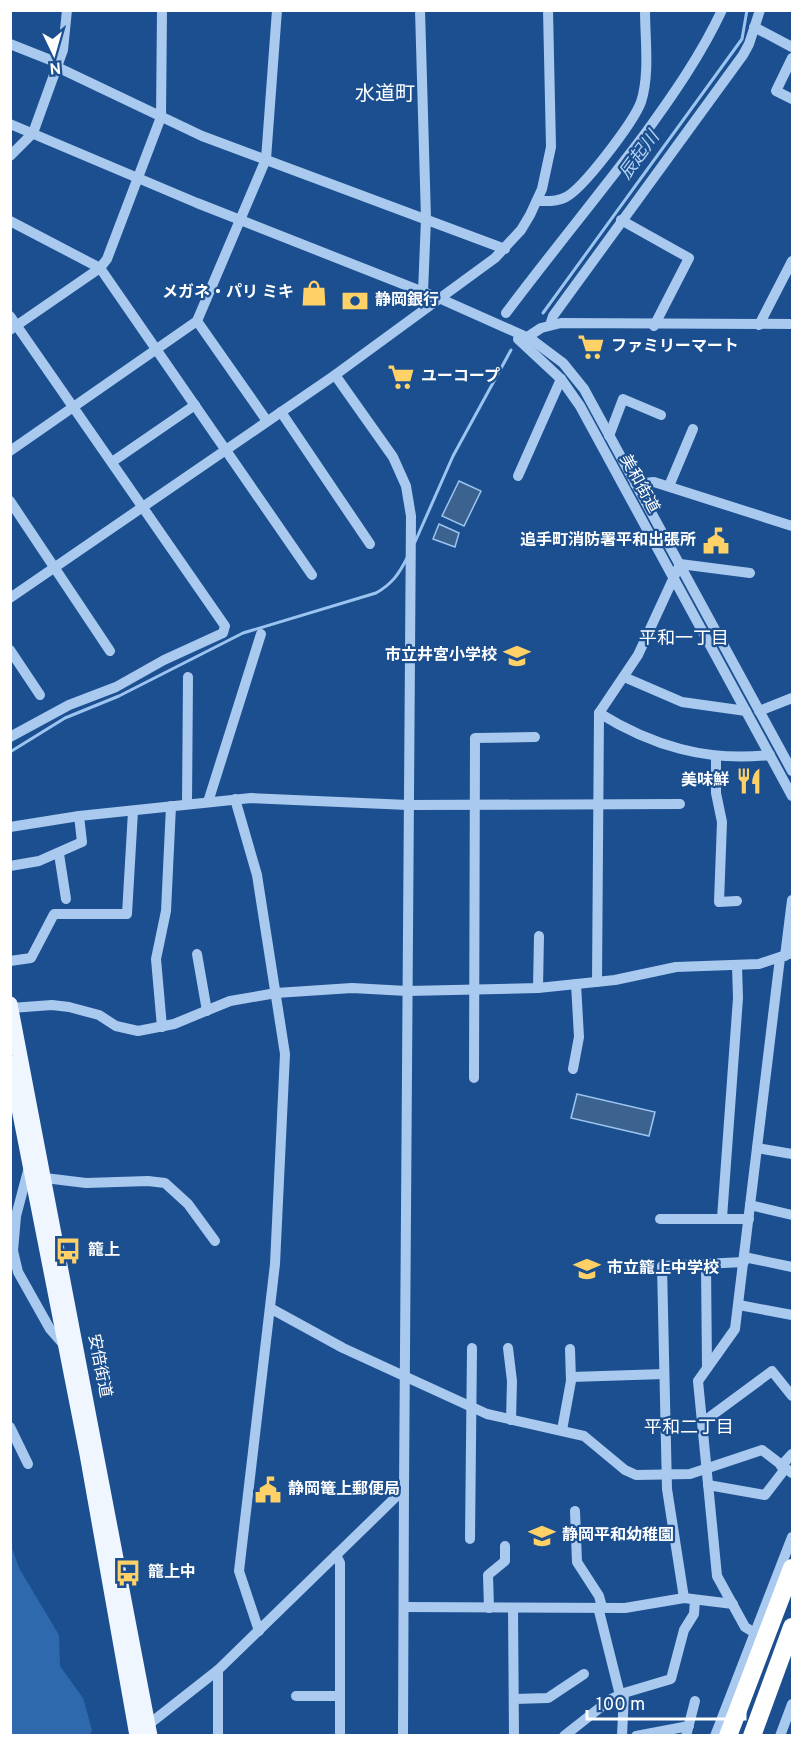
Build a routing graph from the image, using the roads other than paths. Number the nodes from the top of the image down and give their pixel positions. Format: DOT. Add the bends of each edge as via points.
graph roads {
  1 [pos="67,10"];
  2 [pos="162,10"];
  3 [pos="277,10"];
  4 [pos="420,10"];
  5 [pos="548,10"];
  6 [pos="645,10"];
  7 [pos="722,10"];
  8 [pos="759,10"];
  9 [pos="754,27"];
  10 [pos="10,44"];
  11 [pos="792,47"];
  12 [pos="792,58"];
  13 [pos="58,65"];
  14 [pos="792,99"];
  15 [pos="161,117"];
  16 [pos="10,124"];
  17 [pos="33,133"];
  18 [pos="10,156"];
  19 [pos="266,159"];
  20 [pos="138,177"];
  21 [pos="537,201"];
  22 [pos="426,219"];
  23 [pos="240,220"];
  24 [pos="621,220"];
  25 [pos="10,221"];
  26 [pos="505,249"];
  27 [pos="792,261"];
  28 [pos="100,268"];
  29 [pos="423,292"];
  30 [pos="441,299"];
  31 [pos="506,313"];
  32 [pos="10,316"];
  33 [pos="197,321"];
  34 [pos="792,324"];
  35 [pos="550,325"];
  36 [pos="759,325"];
  37 [pos="654,326"];
  38 [pos="14,328"];
  39 [pos="507,329"];
  40 [pos="526,338"];
  41 [pos="157,350"];
  42 [pos="335,375"];
  43 [pos="561,379"];
  44 [pos="195,405"];
  45 [pos="74,408"];
  46 [pos="280,412"];
  47 [pos="662,414"];
  48 [pos="267,421"];
  49 [pos="693,429"];
  50 [pos="609,436"];
  51 [pos="226,450"];
  52 [pos="10,451"];
  53 [pos="112,462"];
  54 [pos="518,476"];
  55 [pos="635,484"];
  56 [pos="669,486"];
  57 [pos="10,501"];
  58 [pos="143,507"];
  59 [pos="792,526"];
  60 [pos="370,544"];
  61 [pos="680,564"];
  62 [pos="56,567"];
  63 [pos="750,573"];
  64 [pos="312,575"];
  65 [pos="674,578"];
  66 [pos="10,598"];
  67 [pos="261,633"];
  68 [pos="10,650"];
  69 [pos="110,651"];
  70 [pos="188,677"];
  71 [pos="624,677"];
  72 [pos="40,695"];
  73 [pos="792,698"];
  74 [pos="746,711"];
  75 [pos="759,711"];
  76 [pos="599,712"];
  77 [pos="10,737"];
  78 [pos="535,737"];
  79 [pos="770,755"];
  80 [pos="716,757"];
  81 [pos="792,769"];
  82 [pos="792,796"];
  83 [pos="235,799"];
  84 [pos="208,802"];
  85 [pos="187,804"];
  86 [pos="680,804"];
  87 [pos="408,805"];
  88 [pos="474,805"];
  89 [pos="599,805"];
  90 [pos="171,806"];
  91 [pos="132,811"];
  92 [pos="80,816"];
  93 [pos="10,827"];
  94 [pos="59,854"];
  95 [pos="10,866"];
  96 [pos="66,899"];
  97 [pos="792,900"];
  98 [pos="737,902"];
  99 [pos="538,936"];
  100 [pos="197,954"];
  101 [pos="786,956"];
  102 [pos="10,961"];
  103 [pos="737,966"];
  104 [pos="597,982"];
  105 [pos="576,984"];
  106 [pos="538,988"];
  107 [pos="474,990"];
  108 [pos="406,991"];
  109 [pos="276,993"];
  110 [pos="11,1006"];
  111 [pos="207,1011"];
  112 [pos="162,1027"];
  113 [pos="11,1063"];
  114 [pos="573,1069"];
  115 [pos="474,1078"];
  116 [pos="757,1148"];
  117 [pos="792,1154"];
  118 [pos="30,1163"];
  119 [pos="45,1178"];
  120 [pos="750,1205"];
  121 [pos="792,1215"];
  122 [pos="722,1218"];
  123 [pos="660,1219"];
  124 [pos="749,1219"];
  125 [pos="214,1241"];
  126 [pos="744,1259"];
  127 [pos="13,1263"];
  128 [pos="706,1265"];
  129 [pos="792,1267"];
  130 [pos="739,1305"];
  131 [pos="270,1308"];
  132 [pos="792,1315"];
  133 [pos="66,1348"];
  134 [pos="472,1348"];
  135 [pos="508,1348"];
  136 [pos="570,1349"];
  137 [pos="707,1367"];
  138 [pos="664,1374"];
  139 [pos="403,1376"];
  140 [pos="571,1377"];
  141 [pos="792,1396"];
  142 [pos="473,1408"];
  143 [pos="511,1420"];
  144 [pos="703,1422"];
  145 [pos="10,1427"];
  146 [pos="562,1430"];
  147 [pos="15,1447"];
  148 [pos="792,1454"];
  149 [pos="28,1464"];
  150 [pos="786,1469"];
  151 [pos="707,1470"];
  152 [pos="666,1474"];
  153 [pos="708,1485"];
  154 [pos="404,1489"];
  155 [pos="575,1511"];
  156 [pos="792,1538"];
  157 [pos="470,1539"];
  158 [pos="505,1546"];
  159 [pos="336,1555"];
  160 [pos="792,1568"];
  161 [pos="792,1587"];
  162 [pos="689,1599"];
  163 [pos="733,1604"];
  164 [pos="404,1607"];
  165 [pos="600,1607"];
  166 [pos="489,1608"];
  167 [pos="513,1608"];
  168 [pos="792,1627"];
  169 [pos="259,1631"];
  170 [pos="755,1633"];
  171 [pos="792,1644"];
  172 [pos="218,1670"];
  173 [pos="584,1674"];
  174 [pos="622,1694"];
  175 [pos="296,1696"];
  176 [pos="340,1696"];
  177 [pos="514,1699"];
  178 [pos="695,1701"];
  179 [pos="792,1704"];
  180 [pos="789,1723"];
  181 [pos="687,1731"];
  182 [pos="140,1733"];
  183 [pos="218,1736"];
  184 [pos="340,1736"];
  185 [pos="403,1736"];
  186 [pos="514,1736"];
  187 [pos="564,1736"];
  188 [pos="622,1736"];
  189 [pos="636,1736"];
  190 [pos="715,1736"];
  191 [pos="728,1736"];
  192 [pos="736,1736"];
  193 [pos="752,1736"];
  194 [pos="760,1736"];
  195 [pos="780,1736"];
  1 -- 13 [label="street"];
  2 -- 15 [label="street"];
  3 -- 19 [label="street"];
  4 -- 22 [label="street"];
  5 -- 21 [label="street" via="553,124 548,168"];
  6 -- 21 [label="street" via="643,92 635,114 571,194 556,201"];
  7 -- 31 [label="street" via="672,95 586,213"];
  8 -- 9 [label="street"];
  9 -- 11 [label="street"];
  9 -- 24 [label="street" via="743,55"];
  10 -- 13 [label="street"];
  12 -- 14 [label="street" via="776,90"];
  13 -- 15 [label="street"];
  13 -- 17 [label="street"];
  15 -- 19 [label="street"];
  15 -- 20 [label="street"];
  16 -- 17 [label="street, 美和街道"];
  17 -- 18 [label="street"];
  17 -- 20 [label="street, 美和街道"];
  19 -- 22 [label="street"];
  19 -- 23 [label="street"];
  20 -- 23 [label="street, 美和街道"];
  20 -- 28 [label="street"];
  21 -- 26 [label="street"];
  22 -- 26 [label="street"];
  22 -- 29 [label="street"];
  23 -- 29 [label="street, 美和街道"];
  23 -- 33 [label="street"];
  24 -- 35 [label="street"];
  24 -- 37 [label="street" via="689,258"];
  25 -- 28 [label="street"];
  26 -- 30 [label="street"];
  27 -- 36 [label="street"];
  28 -- 38 [label="street"];
  28 -- 41 [label="street"];
  29 -- 30 [label="street, 美和街道"];
  30 -- 39 [label="street, 美和街道"];
  30 -- 42 [label="street"];
  32 -- 38 [label="street"];
  33 -- 41 [label="street"];
  33 -- 48 [label="street"];
  34 -- 36 [label="street"];
  35 -- 37 [label="street"];
  35 -- 40 [label="street"];
  36 -- 37 [label="street"];
  38 -- 45 [label="street"];
  39 -- 40 [label="street, 美和街道"];
  39 -- 43 [label="street, 美和街道"];
  40 -- 50 [label="street, 美和街道" via="563,363 584,389"];
  41 -- 44 [label="street"];
  41 -- 45 [label="street"];
  42 -- 46 [label="street"];
  42 -- 87 [label="street" via="393,457 410,505"];
  43 -- 54 [label="street"];
  43 -- 65 [label="street, 美和街道" via="580,406"];
  44 -- 51 [label="street"];
  44 -- 53 [label="street"];
  45 -- 52 [label="street"];
  45 -- 53 [label="street"];
  46 -- 48 [label="street"];
  46 -- 60 [label="street"];
  47 -- 50 [label="street" via="623,399"];
  48 -- 51 [label="street"];
  49 -- 56 [label="street"];
  50 -- 55 [label="street, 美和街道"];
  51 -- 58 [label="street"];
  51 -- 64 [label="street"];
  53 -- 58 [label="street"];
  55 -- 56 [label="street" via="654,482"];
  55 -- 61 [label="street, 美和街道"];
  56 -- 59 [label="street"];
  57 -- 62 [label="street"];
  58 -- 62 [label="street"];
  58 -- 77 [label="street" via="225,626 223,633"];
  61 -- 63 [label="street"];
  61 -- 65 [label="street"];
  61 -- 75 [label="street, 美和街道"];
  62 -- 66 [label="street"];
  62 -- 69 [label="street"];
  65 -- 71 [label="street"];
  65 -- 74 [label="street, 美和街道"];
  67 -- 84 [label="street"];
  68 -- 72 [label="street"];
  70 -- 85 [label="street"];
  71 -- 74 [label="street" via="682,702"];
  71 -- 76 [label="street"];
  73 -- 75 [label="street"];
  74 -- 79 [label="street, 美和街道"];
  75 -- 81 [label="street, 美和街道"];
  76 -- 80 [label="street" via="650,740 680,751"];
  76 -- 89 [label="street"];
  78 -- 88 [label="street" via="475,738"];
  79 -- 80 [label="street"];
  79 -- 82 [label="street, 美和街道"];
  80 -- 98 [label="street" via="716,794 722,822 719,902"];
  83 -- 84 [label="street"];
  83 -- 87 [label="street"];
  83 -- 109 [label="street" via="255,863"];
  84 -- 85 [label="street"];
  85 -- 90 [label="street"];
  86 -- 89 [label="street"];
  87 -- 88 [label="street"];
  87 -- 108 [label="street"];
  88 -- 89 [label="street"];
  88 -- 107 [label="street"];
  89 -- 104 [label="street"];
  90 -- 91 [label="street"];
  90 -- 112 [label="street" via="166,911 156,959"];
  91 -- 92 [label="street"];
  91 -- 102 [label="street" via="127,914 54,914 31,958"];
  92 -- 93 [label="street"];
  92 -- 94 [label="street" via="82,842"];
  94 -- 95 [label="street"];
  94 -- 96 [label="street"];
  97 -- 101 [label="street"];
  99 -- 106 [label="street"];
  100 -- 111 [label="street"];
  101 -- 103 [label="street"];
  101 -- 116 [label="street"];
  103 -- 104 [label="street" via="675,966"];
  103 -- 122 [label="street"];
  104 -- 105 [label="street"];
  105 -- 106 [label="street"];
  105 -- 114 [label="street" via="579,1036"];
  106 -- 107 [label="street"];
  107 -- 108 [label="street"];
  107 -- 115 [label="street"];
  108 -- 109 [label="street" via="352,988"];
  108 -- 139 [label="street"];
  109 -- 111 [label="street" via="230,1001"];
  109 -- 131 [label="street" via="285,1054"];
  110 -- 112 [label="street" via="69,1007 92,1012 128,1029"];
  110 -- 119 [label="main road, 安倍街道"];
  111 -- 112 [label="street"];
  113 -- 118 [label="main road, 安倍街道"];
  116 -- 117 [label="street"];
  116 -- 120 [label="street"];
  118 -- 127 [label="street" via="13,1233"];
  118 -- 133 [label="main road, 安倍街道"];
  119 -- 125 [label="street" via="86,1183 165,1183 188,1204"];
  119 -- 182 [label="main road, 安倍街道"];
  120 -- 121 [label="street"];
  120 -- 124 [label="street"];
  122 -- 123 [label="street"];
  122 -- 124 [label="street"];
  124 -- 126 [label="street"];
  126 -- 128 [label="street"];
  126 -- 129 [label="street"];
  126 -- 130 [label="street"];
  127 -- 133 [label="street" via="50,1329"];
  128 -- 137 [label="street"];
  128 -- 138 [label="street" via="662,1266"];
  130 -- 132 [label="street"];
  130 -- 137 [label="street" via="732,1336"];
  131 -- 139 [label="street"];
  131 -- 169 [label="street" via="239,1571"];
  133 -- 182 [label="main road, 安倍街道"];
  134 -- 142 [label="street"];
  135 -- 143 [label="street"];
  136 -- 140 [label="street"];
  137 -- 144 [label="street" via="698,1381"];
  138 -- 140 [label="street"];
  138 -- 152 [label="street"];
  139 -- 142 [label="street"];
  139 -- 154 [label="street"];
  140 -- 146 [label="street"];
  141 -- 144 [label="street" via="772,1371"];
  142 -- 143 [label="street"];
  142 -- 157 [label="street"];
  143 -- 146 [label="street"];
  144 -- 151 [label="street"];
  145 -- 147 [label="street"];
  146 -- 152 [label="street" via="587,1438 636,1475"];
  147 -- 149 [label="street"];
  148 -- 150 [label="street"];
  150 -- 151 [label="street" via="762,1450"];
  150 -- 153 [label="street" via="765,1496"];
  151 -- 152 [label="street"];
  151 -- 153 [label="street"];
  152 -- 162 [label="street"];
  153 -- 163 [label="street" via="715,1569"];
  154 -- 159 [label="street"];
  154 -- 164 [label="street"];
  155 -- 165 [label="street" via="577,1562 599,1596"];
  156 -- 170 [label="street"];
  158 -- 166 [label="street" via="505,1561 488,1575"];
  159 -- 169 [label="street"];
  159 -- 176 [label="street" via="340,1563"];
  160 -- 191 [label="highway"];
  161 -- 192 [label="highway"];
  162 -- 163 [label="street"];
  162 -- 165 [label="street" via="625,1608"];
  162 -- 174 [label="street" via="694,1614 684,1630 671,1680"];
  163 -- 170 [label="street" via="745,1627"];
  164 -- 166 [label="street"];
  164 -- 185 [label="street"];
  165 -- 167 [label="street"];
  165 -- 174 [label="street"];
  166 -- 167 [label="street"];
  167 -- 177 [label="street"];
  168 -- 193 [label="highway"];
  169 -- 172 [label="street"];
  170 -- 190 [label="street"];
  171 -- 194 [label="highway"];
  172 -- 182 [label="street"];
  172 -- 183 [label="street"];
  173 -- 177 [label="street" via="548,1698"];
  174 -- 187 [label="street"];
  174 -- 188 [label="street"];
  175 -- 176 [label="street"];
  176 -- 184 [label="street"];
  177 -- 186 [label="street"];
  178 -- 181 [label="street"];
  179 -- 180 [label="street"];
  180 -- 195 [label="street"];
  181 -- 189 [label="street"];
}
